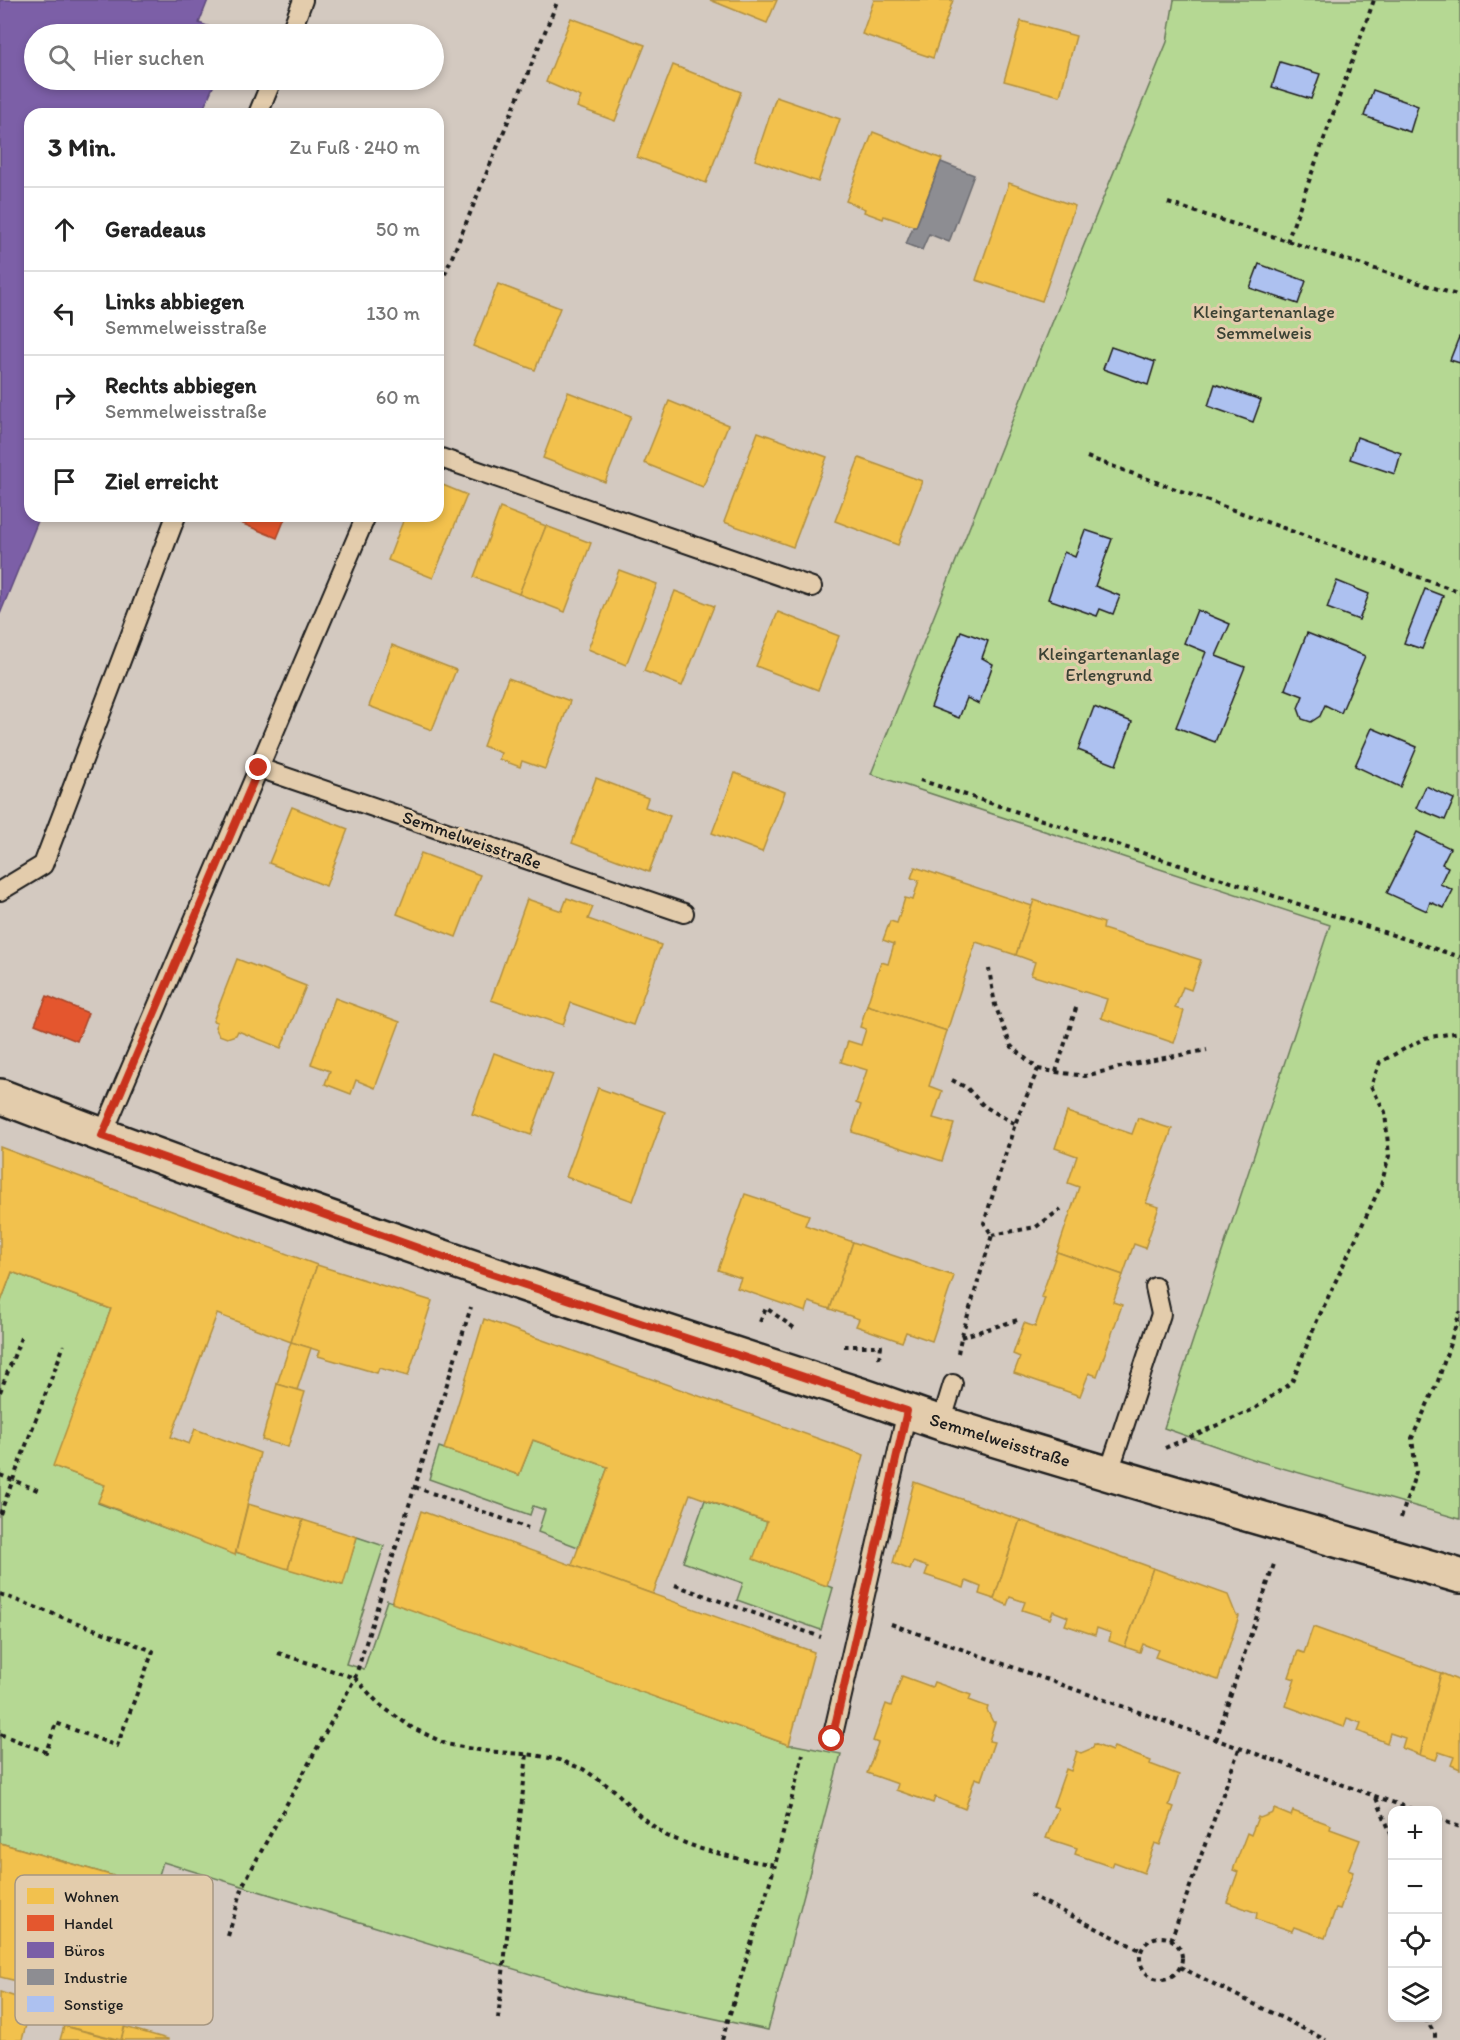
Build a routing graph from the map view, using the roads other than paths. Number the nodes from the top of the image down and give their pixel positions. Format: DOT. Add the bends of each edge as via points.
graph roads {
  1 [pos="303,0"];
  2 [pos="294,24"];
  3 [pos="268,90"];
  4 [pos="260,108"];
  5 [pos="444,459"];
  6 [pos="174,522"];
  7 [pos="363,522"];
  8 [pos="812,587"];
  9 [pos="259,768"];
  10 [pos="0,891"];
  11 [pos="684,912"];
  12 [pos="0,1096"];
  13 [pos="102,1136"];
  14 [pos="1155,1287"];
  15 [pos="953,1384"];
  16 [pos="907,1411"];
  17 [pos="941,1423"];
  18 [pos="1109,1472"];
  19 [pos="1460,1576"];
  20 [pos="832,1739"];
  1 -- 2 [label="lane"];
  3 -- 4 [label="lane"];
  5 -- 8 [label="lane"];
  6 -- 10 [label="lane" via="43,865"];
  7 -- 9 [label="lane"];
  9 -- 11 [label="lane, Semmelweisstraße"];
  9 -- 13 [label="lane"];
  12 -- 13 [label="street, Semmelweisstraße"];
  13 -- 16 [label="street, Semmelweisstraße" via="483,1271"];
  14 -- 18 [label="lane" via="1161,1314"];
  15 -- 17 [label="lane"];
  16 -- 17 [label="street, Semmelweisstraße"];
  16 -- 20 [label="lane"];
  17 -- 18 [label="street, Semmelweisstraße"];
  18 -- 19 [label="street, Semmelweisstraße"];
}
